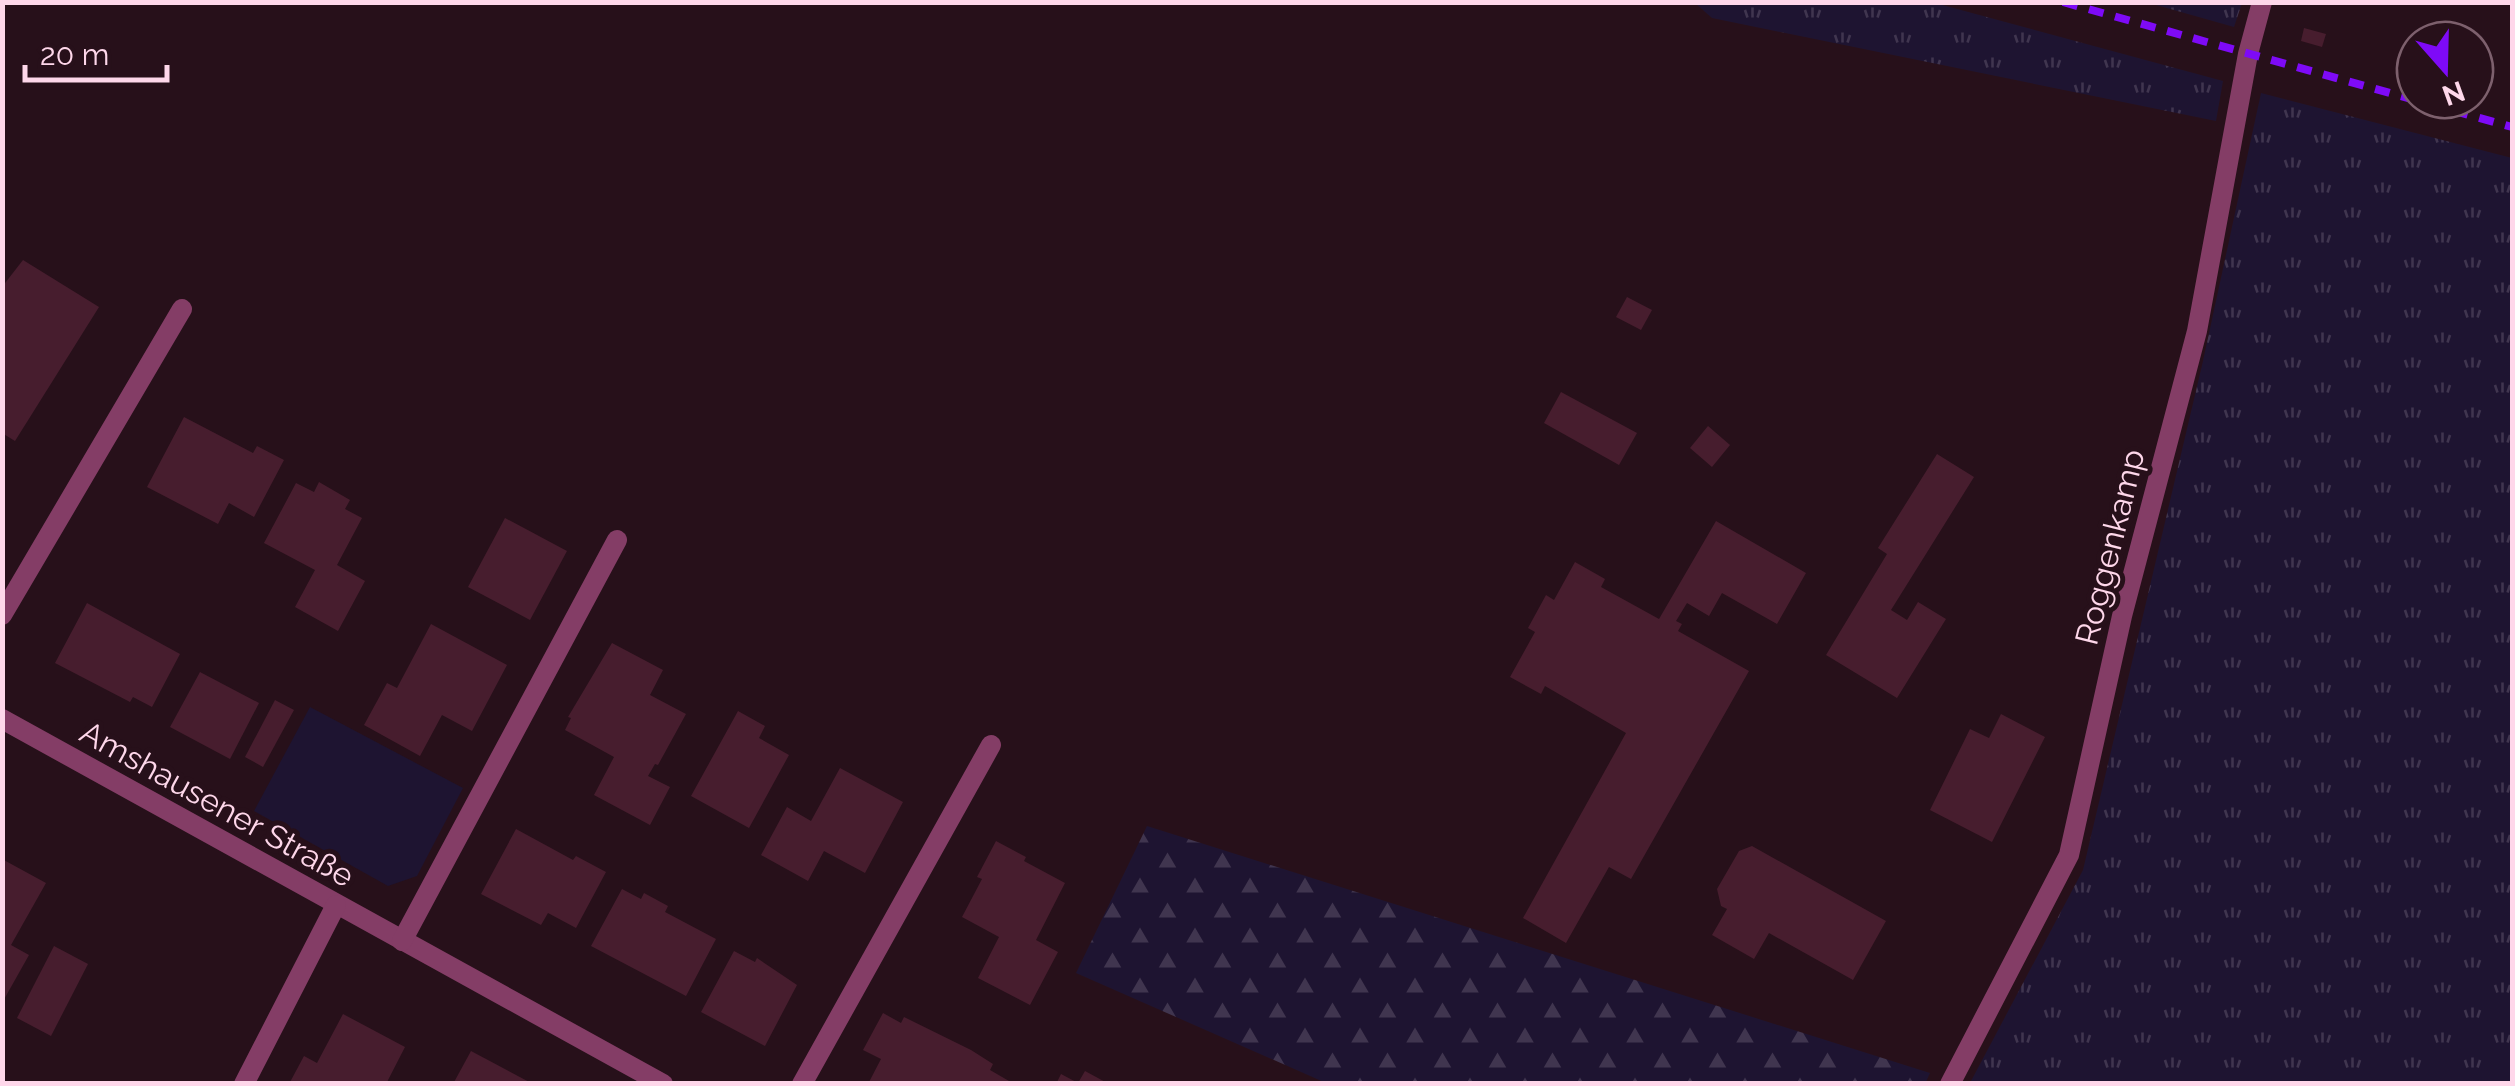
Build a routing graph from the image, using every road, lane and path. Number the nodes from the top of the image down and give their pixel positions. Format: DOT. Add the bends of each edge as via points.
graph roads {
  1 [pos="2262,2"];
  2 [pos="182,309"];
  3 [pos="617,540"];
  4 [pos="2,616"];
  5 [pos="2,719"];
  6 [pos="991,745"];
  7 [pos="336,904"];
  8 [pos="402,941"];
  9 [pos="244,1084"];
  10 [pos="664,1084"];
  11 [pos="802,1084"];
  12 [pos="1950,1084"];
  1 -- 12 [label="street, Roggenkamp" via="2197,331 2122,616 2069,855"];
  2 -- 4 [label="street"];
  3 -- 8 [label="street"];
  5 -- 7 [label="street, Amshausener Straße"];
  6 -- 11 [label="street"];
  7 -- 8 [label="street, Amshausener Straße"];
  7 -- 9 [label="street"];
  8 -- 10 [label="street, Amshausener Straße"];
}
